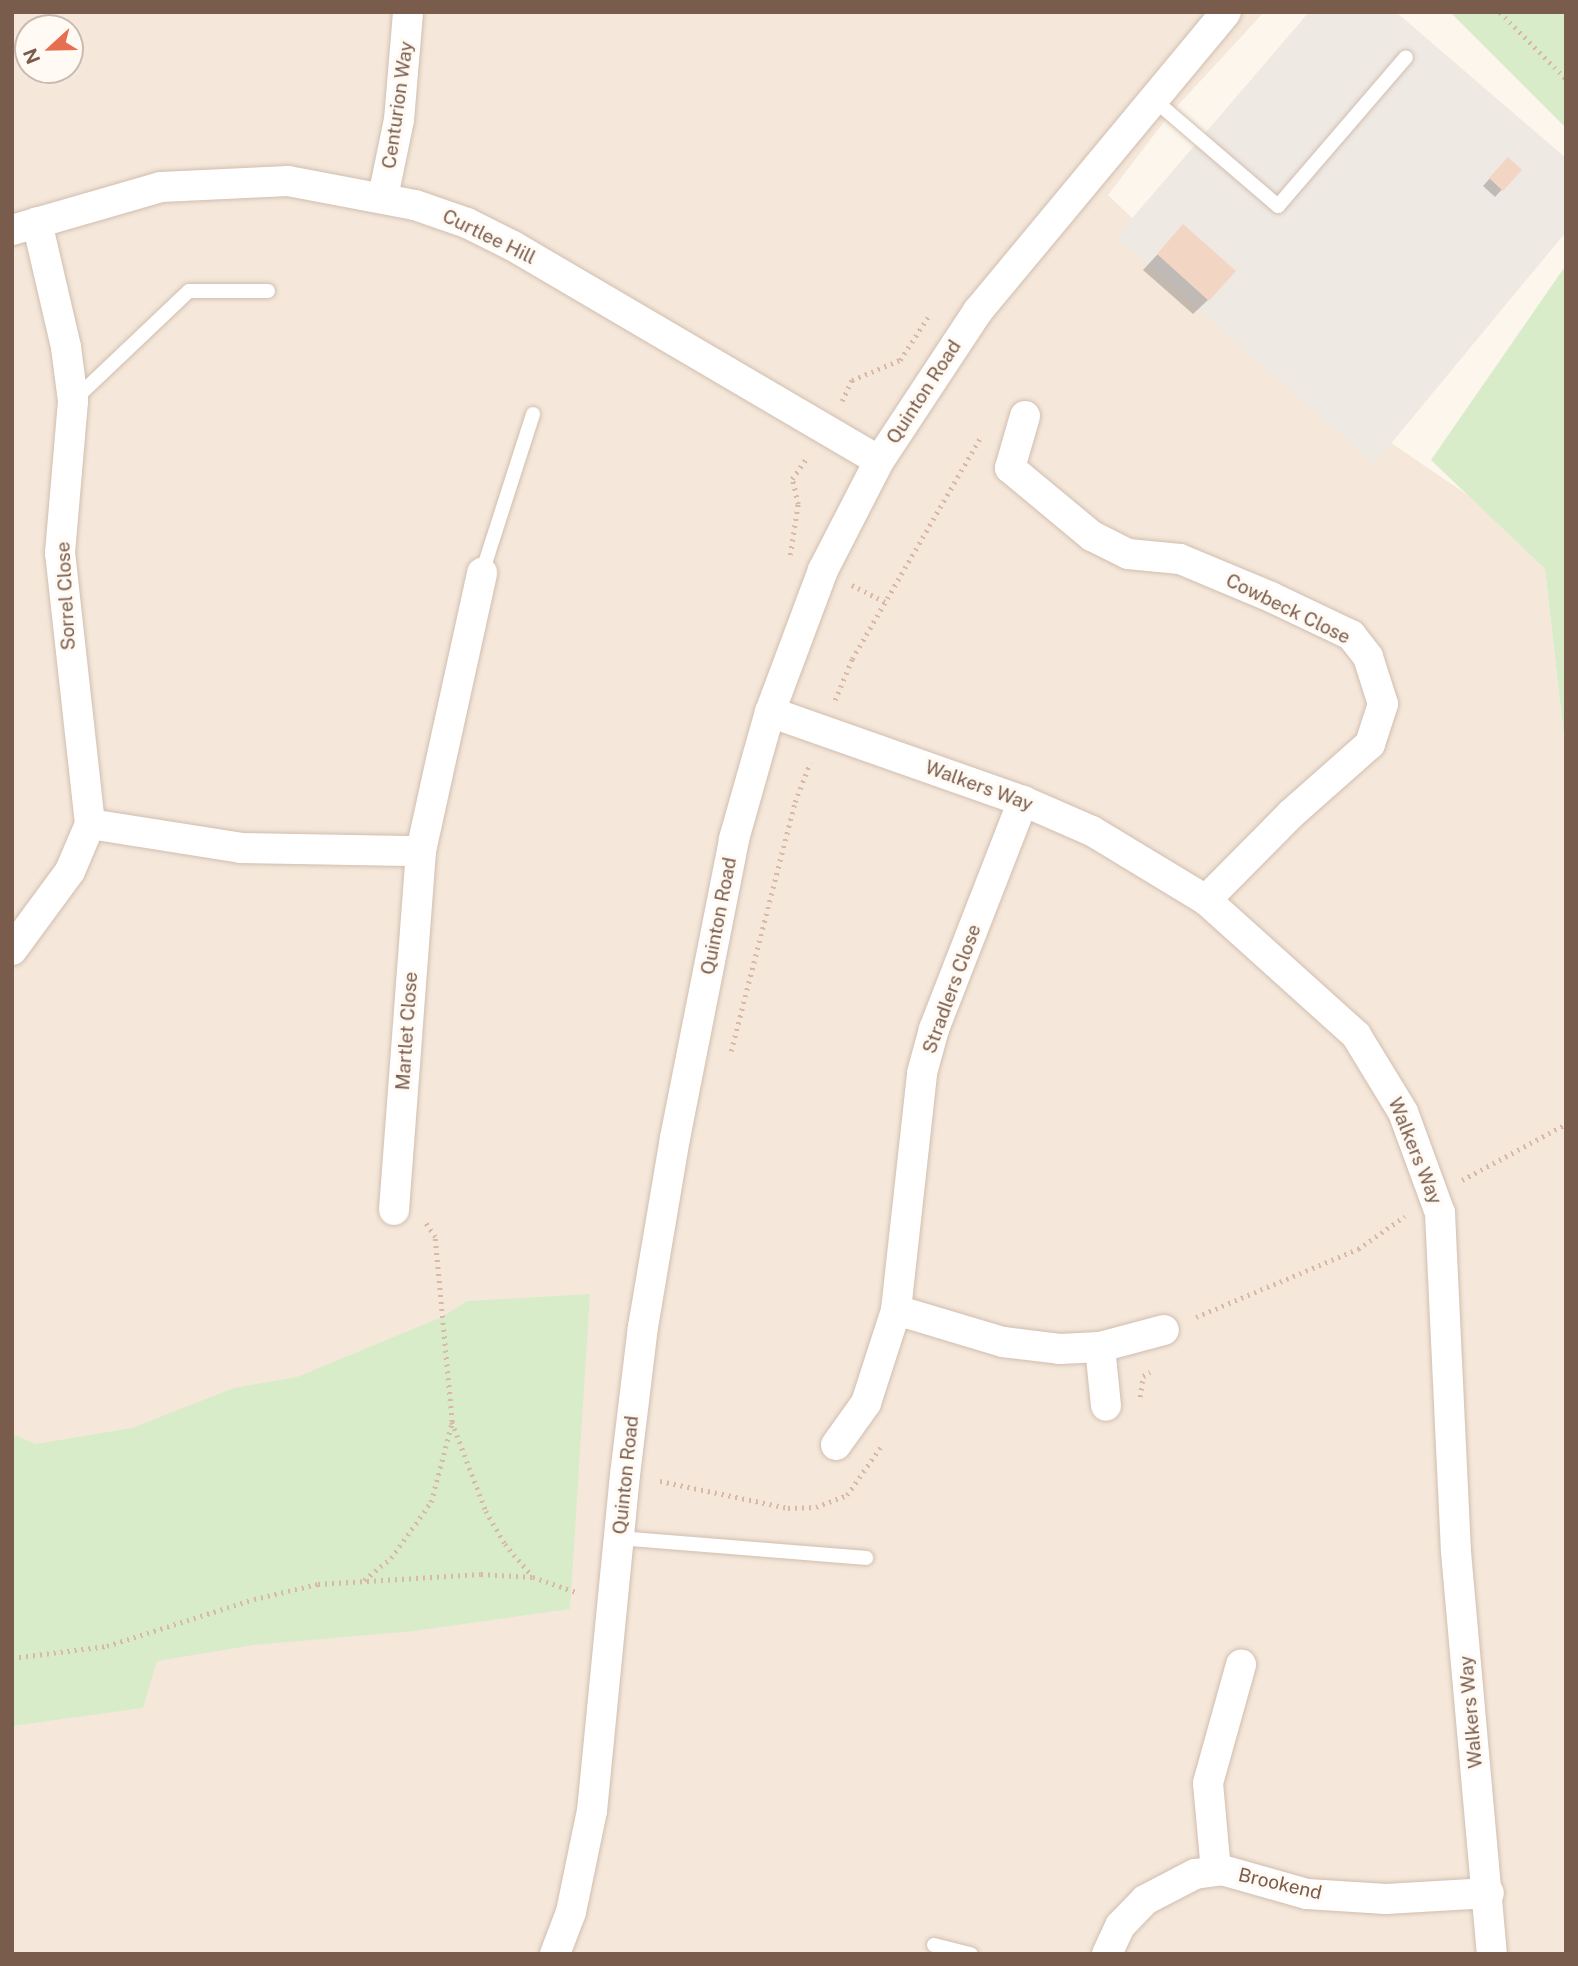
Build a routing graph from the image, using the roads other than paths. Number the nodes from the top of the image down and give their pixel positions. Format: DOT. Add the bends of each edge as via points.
graph roads {
  1 [pos="408,12"];
  2 [pos="1226,12"];
  3 [pos="1406,57"];
  4 [pos="1152,99"];
  5 [pos="383,197"];
  6 [pos="24,226"];
  7 [pos="268,291"];
  8 [pos="73,401"];
  9 [pos="533,414"];
  10 [pos="1025,416"];
  11 [pos="878,461"];
  12 [pos="482,573"];
  13 [pos="770,712"];
  14 [pos="1023,801"];
  15 [pos="90,824"];
  16 [pos="421,851"];
  17 [pos="1206,900"];
  18 [pos="12,950"];
  19 [pos="394,1210"];
  20 [pos="896,1310"];
  21 [pos="1164,1330"];
  22 [pos="1100,1346"];
  23 [pos="1120,1407"];
  24 [pos="836,1446"];
  25 [pos="619,1538"];
  26 [pos="866,1558"];
  27 [pos="1241,1665"];
  28 [pos="1216,1871"];
  29 [pos="1489,1893"];
  30 [pos="934,1945"];
  31 [pos="555,1954"];
  32 [pos="971,1954"];
  33 [pos="1107,1954"];
  34 [pos="1492,1954"];
  1 -- 5 [label="street, Centurion Way" via="399,120"];
  2 -- 4 [label="street, Quinton Road"];
  3 -- 4 [label="lane" via="1278,206"];
  4 -- 11 [label="street, Quinton Road" via="978,311"];
  5 -- 6 [label="street, Curtlee Hill" via="288,181 161,187"];
  5 -- 11 [label="street, Curtlee Hill" via="467,223 513,246"];
  6 -- 8 [label="street, Sorrel Close" via="66,347"];
  7 -- 8 [label="lane" via="189,291"];
  8 -- 15 [label="street, Sorrel Close" via="61,553"];
  9 -- 12 [label="lane"];
  10 -- 17 [label="street, Cowbeck Close" via="1010,468 1092,536 1128,554 1180,559 1271,597 1351,635 1368,657 1383,705 1370,744 1291,814"];
  11 -- 13 [label="street, Quinton Road" via="823,570"];
  12 -- 16 [label="street, Martlet Close"];
  13 -- 14 [label="street, Walkers Way"];
  13 -- 25 [label="street, Quinton Road" via="734,839 675,1138 643,1326"];
  14 -- 17 [label="street, Walkers Way" via="1092,831"];
  14 -- 20 [label="street, Stradlers Close" via="934,1029 922,1073"];
  15 -- 16 [label="street" via="241,848"];
  15 -- 18 [label="street, Sorrel Close" via="71,871"];
  16 -- 19 [label="street, Martlet Close"];
  17 -- 29 [label="street, Walkers Way" via="1356,1035 1403,1112 1435,1195 1440,1213 1456,1552"];
  20 -- 22 [label="street" via="1003,1342 1060,1349"];
  20 -- 24 [label="street, Stradlers Close" via="866,1404"];
  21 -- 22 [label="street"];
  22 -- 23 [label="street"];
  25 -- 26 [label="lane"];
  25 -- 31 [label="street, Quinton Road" via="592,1811 571,1912"];
  27 -- 28 [label="street" via="1208,1783"];
  28 -- 29 [label="street, Brookend" via="1262,1878 1307,1894 1386,1899"];
  28 -- 33 [label="street, Brookend" via="1172,1883 1145,1900 1120,1926"];
  29 -- 34 [label="street, Walkers Way"];
  30 -- 32 [label="lane"];
}
